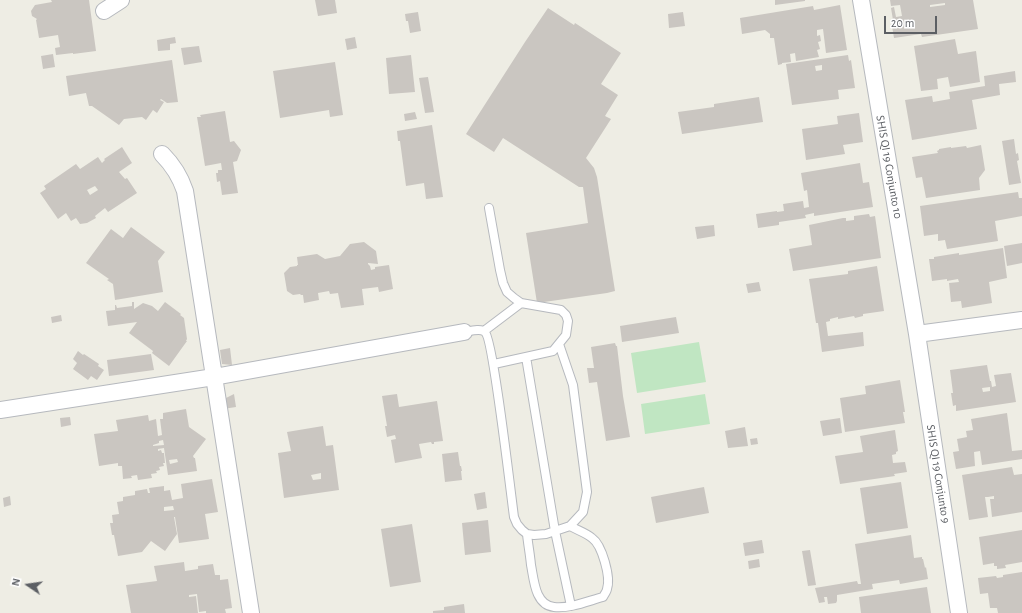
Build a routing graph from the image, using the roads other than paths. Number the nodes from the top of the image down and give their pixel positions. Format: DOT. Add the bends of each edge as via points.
graph roads {
  1 [pos="121,0"];
  2 [pos="861,0"];
  3 [pos="104,11"];
  4 [pos="162,154"];
  5 [pos="490,208"];
  6 [pos="522,303"];
  7 [pos="1022,320"];
  8 [pos="484,331"];
  9 [pos="464,332"];
  10 [pos="917,334"];
  11 [pos="559,344"];
  12 [pos="526,357"];
  13 [pos="494,364"];
  14 [pos="214,376"];
  15 [pos="0,410"];
  16 [pos="570,526"];
  17 [pos="554,531"];
  18 [pos="527,534"];
  19 [pos="570,606"];
  20 [pos="251,613"];
  21 [pos="959,613"];
  1 -- 3 [label="street"];
  2 -- 10 [label="street, SHIS QI 19 Conjunto 10"];
  4 -- 14 [label="street" via="176,170 185,191"];
  5 -- 6 [label="lane" via="503,283 508,292"];
  6 -- 8 [label="lane"];
  6 -- 11 [label="lane" via="561,310 566,315 566,335"];
  7 -- 10 [label="street"];
  8 -- 9 [label="lane"];
  8 -- 13 [label="lane" via="488,336"];
  9 -- 14 [label="street"];
  10 -- 21 [label="street, SHIS QI 19 Conjunto 9"];
  11 -- 12 [label="lane" via="554,351"];
  11 -- 16 [label="lane" via="572,385 587,492 583,512"];
  12 -- 13 [label="lane"];
  12 -- 17 [label="lane"];
  13 -- 18 [label="lane" via="514,517"];
  14 -- 15 [label="street"];
  14 -- 20 [label="street"];
  16 -- 17 [label="lane"];
  16 -- 19 [label="lane" via="597,543 608,572 608,588 603,597"];
  17 -- 18 [label="lane" via="546,534"];
  17 -- 19 [label="lane"];
  18 -- 19 [label="lane" via="535,588 539,596 544,603 553,608"];
}
